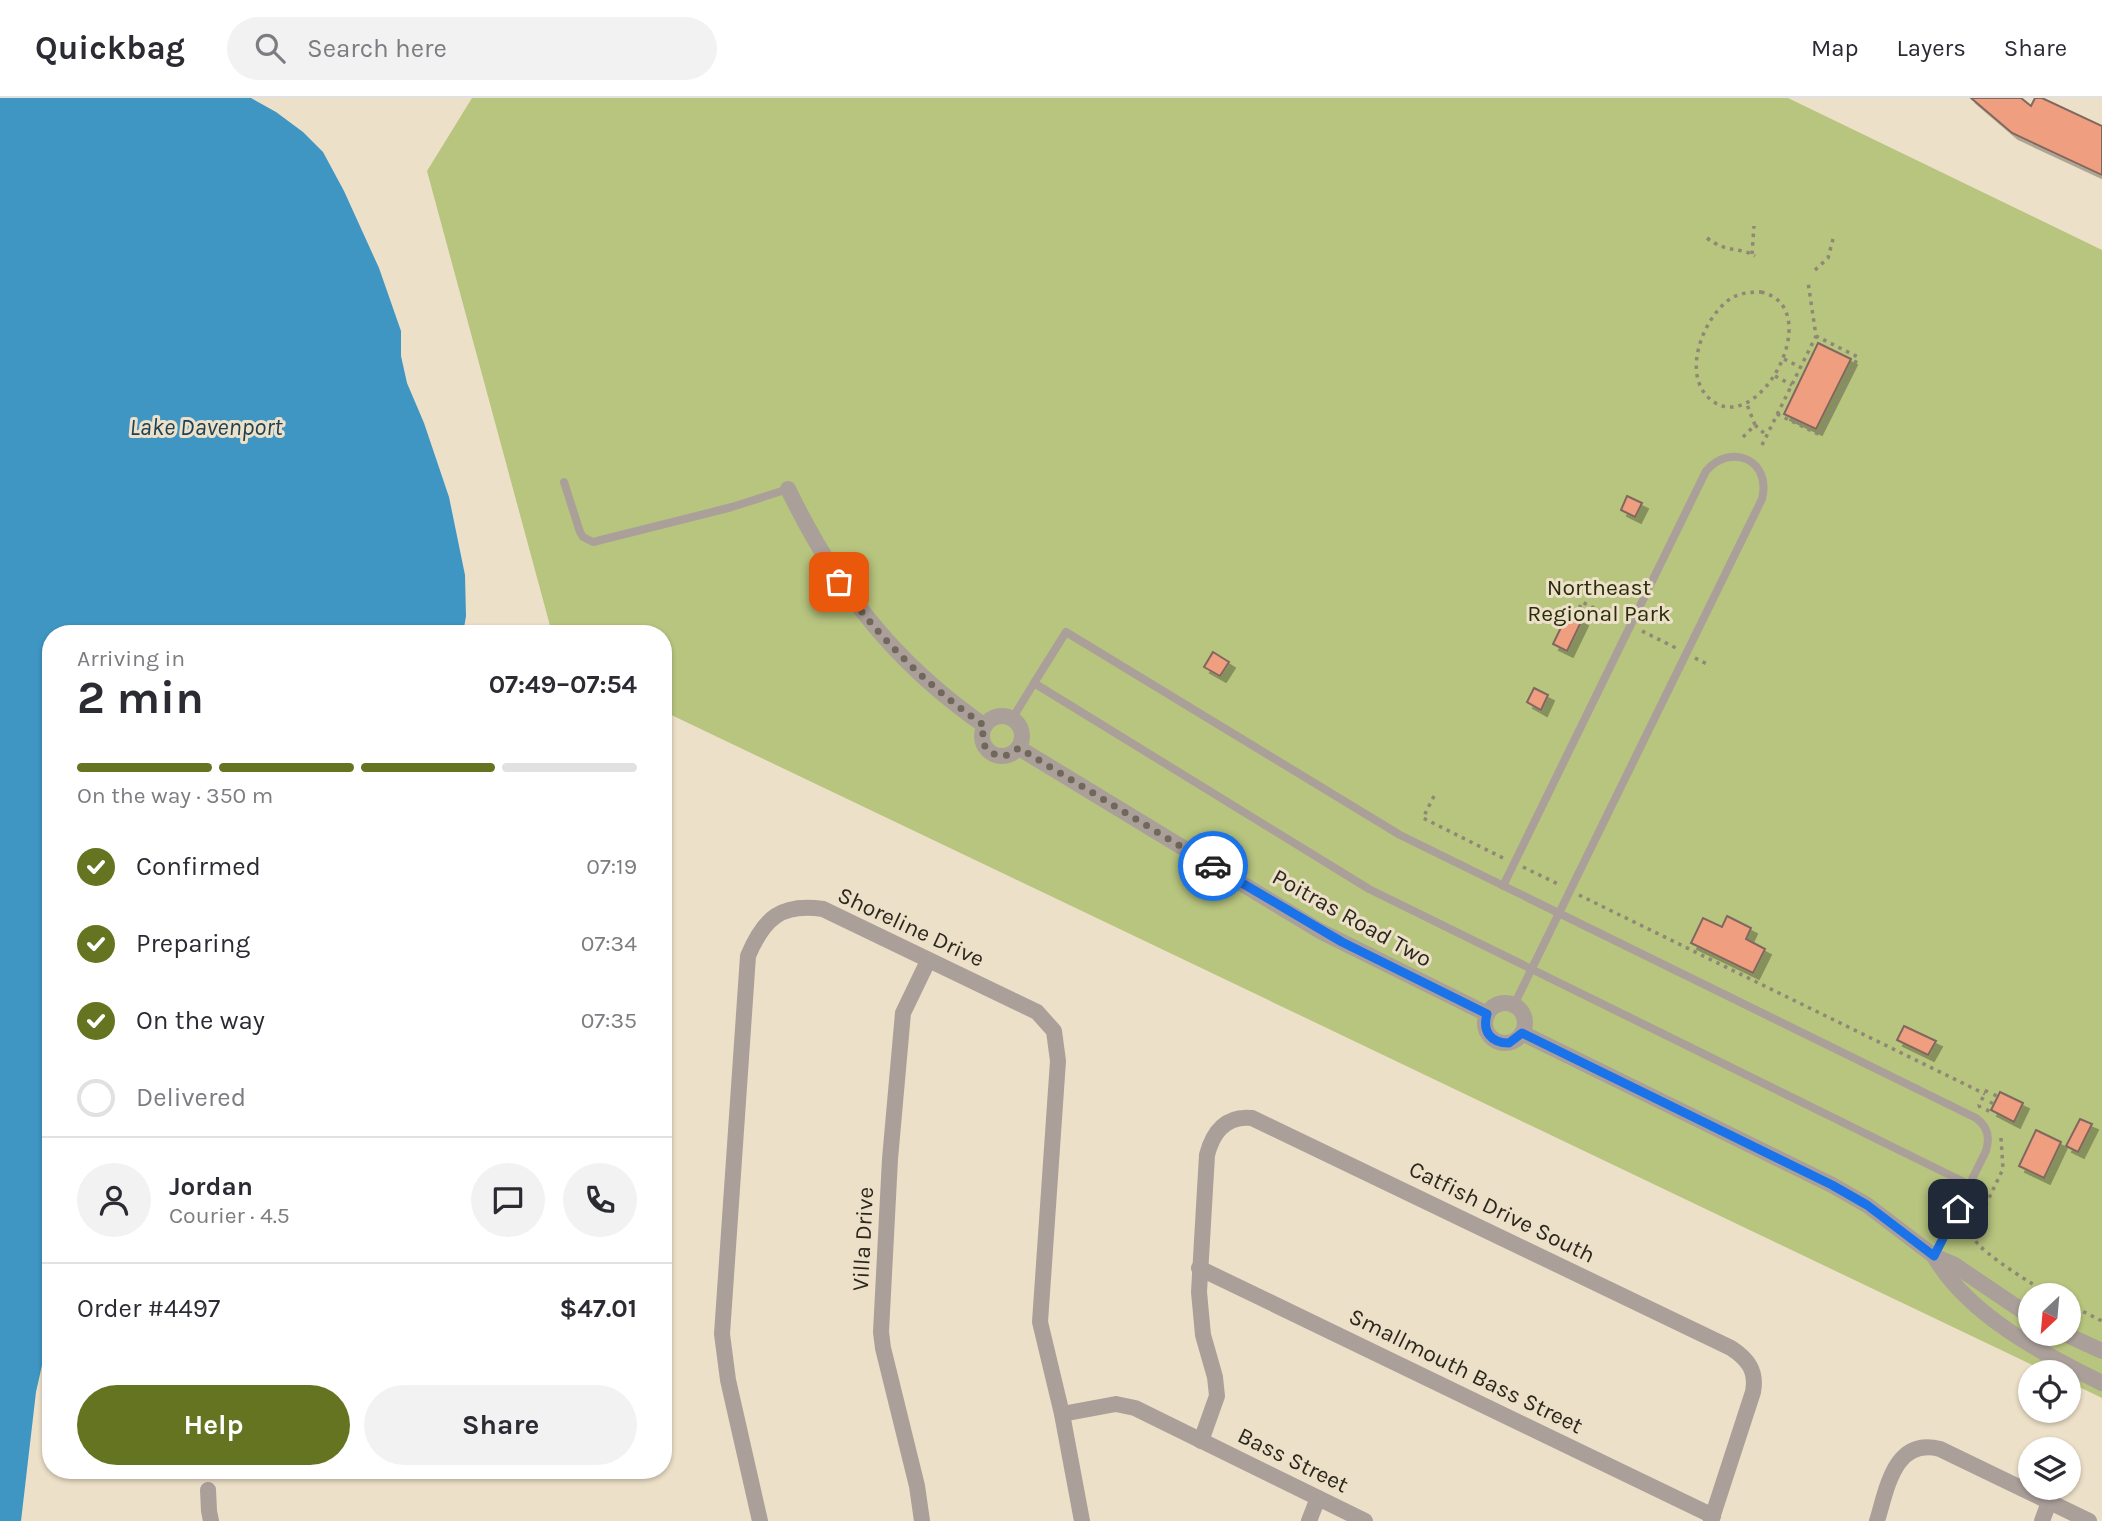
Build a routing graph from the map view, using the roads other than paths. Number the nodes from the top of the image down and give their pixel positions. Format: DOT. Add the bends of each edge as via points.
graph roads {
  1 [pos="565,482"];
  2 [pos="788,489"];
  3 [pos="1034,683"];
  4 [pos="1012,719"];
  5 [pos="985,726"];
  6 [pos="1019,748"];
  7 [pos="1503,886"];
  8 [pos="1559,914"];
  9 [pos="928,961"];
  10 [pos="1531,969"];
  11 [pos="1514,1005"];
  12 [pos="1487,1014"];
  13 [pos="1522,1033"];
  14 [pos="1970,1185"];
  15 [pos="1934,1256"];
  16 [pos="1199,1268"];
  17 [pos="2018,1308"];
  18 [pos="2081,1341"];
  19 [pos="2102,1351"];
  20 [pos="2102,1383"];
  21 [pos="1062,1414"];
  22 [pos="1201,1441"];
  23 [pos="208,1490"];
  24 [pos="1318,1497"];
  25 [pos="2049,1502"];
  26 [pos="1712,1518"];
  27 [pos="211,1521"];
  28 [pos="760,1521"];
  29 [pos="922,1521"];
  30 [pos="1082,1521"];
  31 [pos="1309,1521"];
  32 [pos="1365,1521"];
  33 [pos="1877,1521"];
  34 [pos="2042,1521"];
  35 [pos="2089,1521"];
  1 -- 2 [label="lane" via="580,532 593,542"];
  2 -- 5 [label="street" via="827,564 864,615 927,682"];
  3 -- 4 [label="lane"];
  3 -- 7 [label="lane" via="1066,632 1400,835"];
  3 -- 10 [label="lane" via="1347,876"];
  4 -- 5 [label="street" via="1000,716"];
  4 -- 6 [label="street" via="1021,730"];
  5 -- 6 [label="street" via="982,738 992,754 1005,756"];
  6 -- 12 [label="street, Poitras Road Two" via="1321,931"];
  7 -- 8 [label="lane"];
  7 -- 8 [label="lane" via="1706,471 1726,457 1751,462 1762,475 1762,499"];
  8 -- 10 [label="lane"];
  8 -- 14 [label="lane" via="1976,1118 1989,1140"];
  9 -- 21 [label="street, Shoreline Drive" via="1037,1012 1054,1031 1058,1061 1040,1322"];
  9 -- 28 [label="street, Shoreline Drive" via="823,909 805,906 779,913 758,931 748,956 723,1334 728,1380"];
  9 -- 29 [label="street, Villa Drive" via="903,1013 881,1332"];
  10 -- 11 [label="lane"];
  10 -- 14 [label="lane"];
  11 -- 12 [label="street" via="1501,1003"];
  11 -- 13 [label="street" via="1525,1022"];
  12 -- 13 [label="street" via="1485,1027 1496,1041 1509,1043"];
  13 -- 15 [label="street" via="1832,1185 1867,1205"];
  14 -- 15 [label="lane"];
  15 -- 17 [label="street"];
  15 -- 20 [label="street" via="1952,1283 2010,1332"];
  16 -- 22 [label="street" via="1203,1335 1217,1396"];
  16 -- 26 [label="street, Smallmouth Bass Street"];
  16 -- 26 [label="street, Catfish Drive South" via="1207,1155 1213,1136 1225,1123 1242,1117 1262,1122 1731,1348 1751,1367 1753,1391"];
  18 -- 19 [label="street"];
  21 -- 22 [label="street, Bass Street" via="1124,1405"];
  21 -- 30 [label="street, Shoreline Drive"];
  22 -- 24 [label="street, Bass Street"];
  23 -- 27 [label="street"];
  24 -- 31 [label="street"];
  24 -- 32 [label="street, Bass Street"];
  25 -- 33 [label="street" via="1940,1449 1923,1447 1906,1453 1895,1468"];
  25 -- 34 [label="street"];
  25 -- 35 [label="street"];
}
